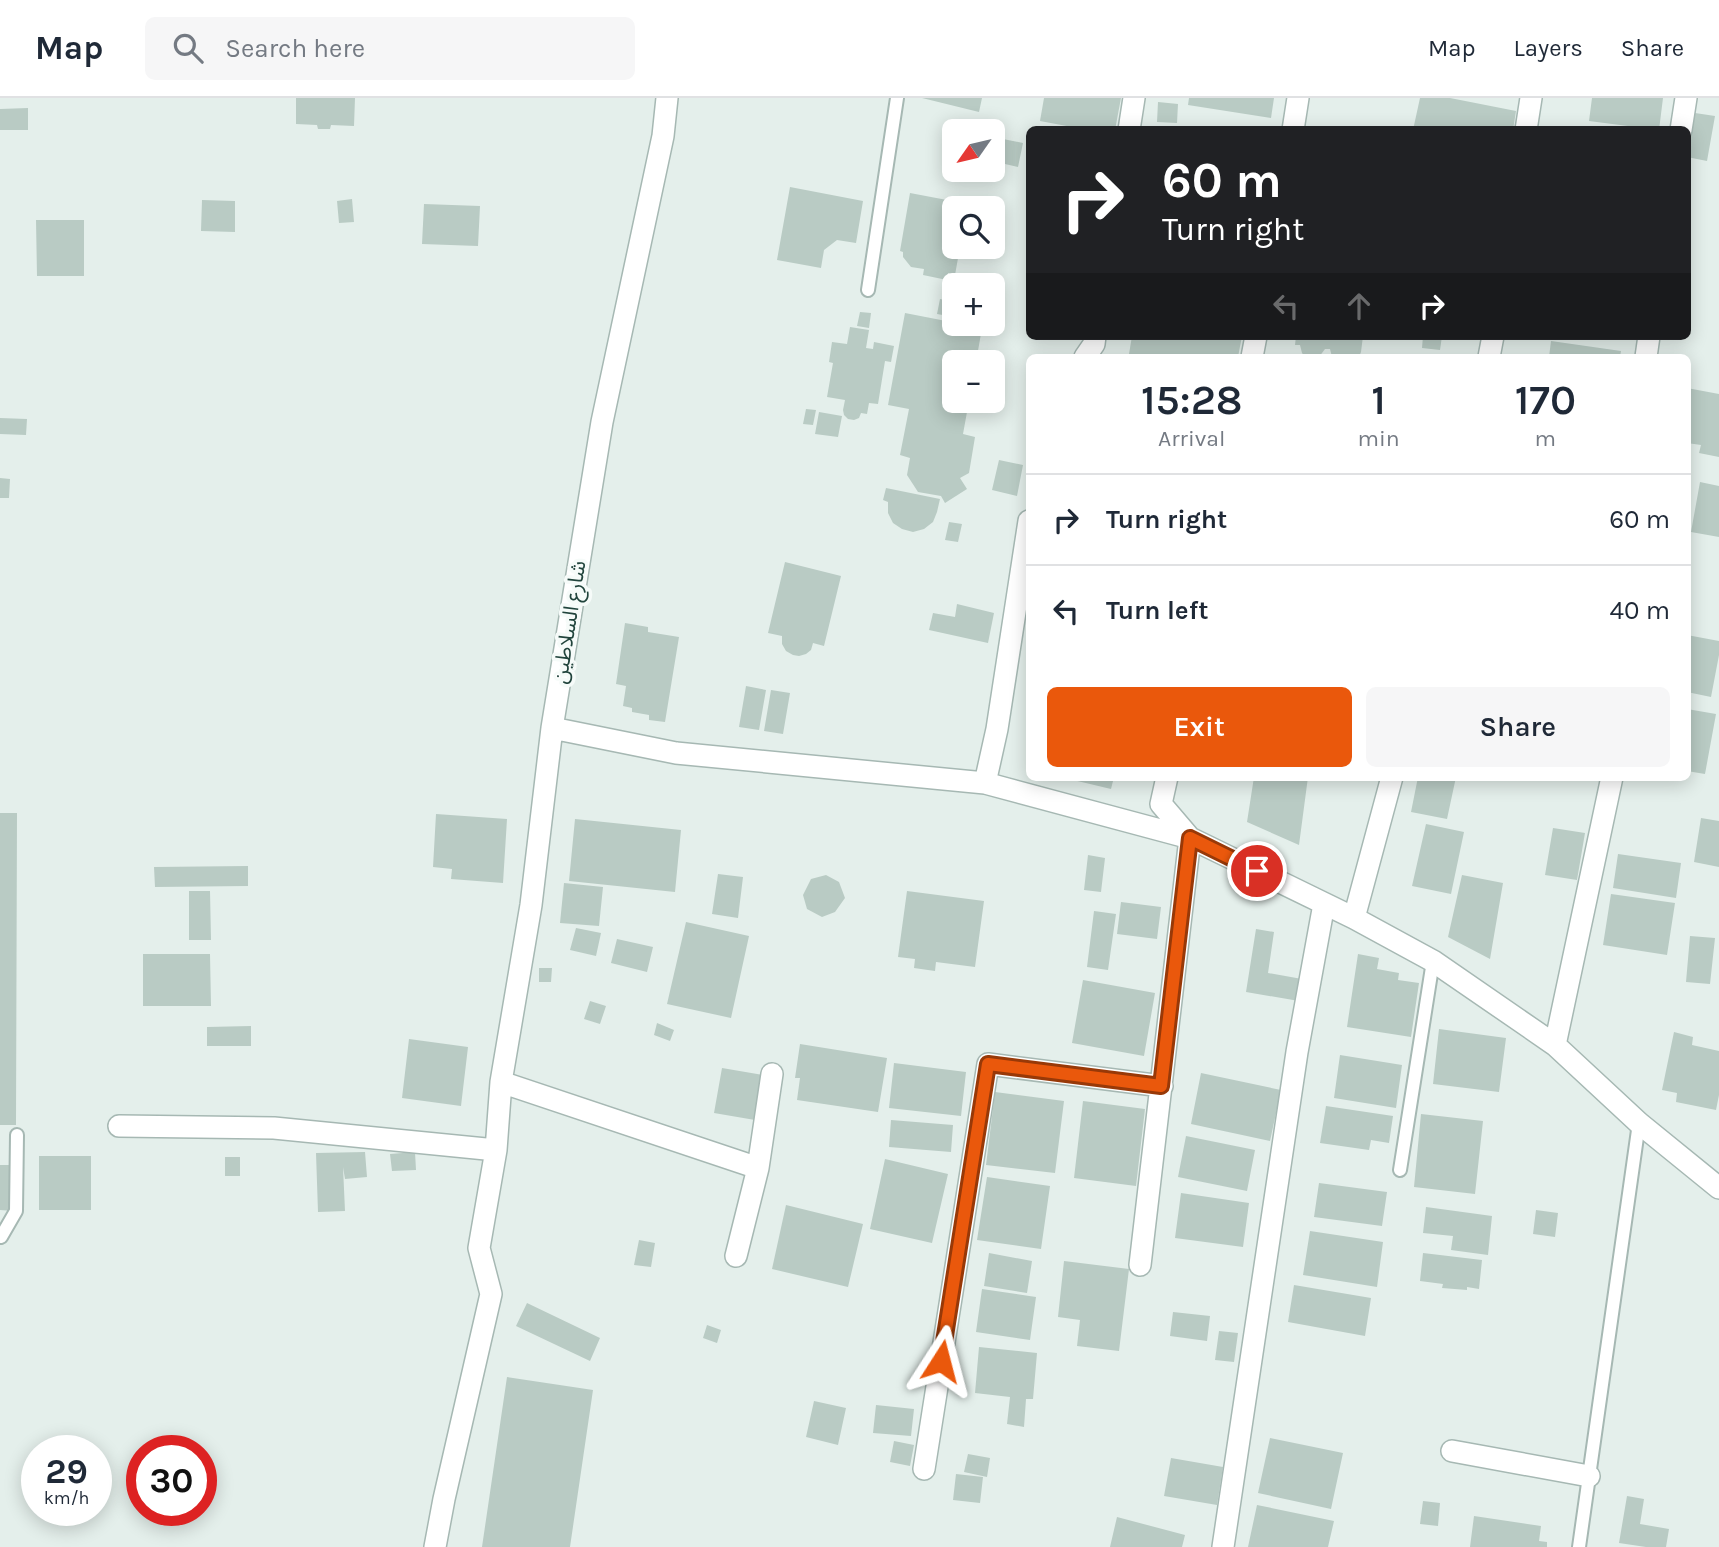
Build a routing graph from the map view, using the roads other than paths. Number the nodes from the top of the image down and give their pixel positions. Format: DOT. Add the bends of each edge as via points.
graph roads {
  1 [pos="667,98"];
  2 [pos="897,98"];
  3 [pos="1134,98"];
  4 [pos="1298,98"];
  5 [pos="1531,98"];
  6 [pos="1686,98"];
  7 [pos="1130,126"];
  8 [pos="1294,126"];
  9 [pos="1527,126"];
  10 [pos="1682,126"];
  11 [pos="868,290"];
  12 [pos="1026,540"];
  13 [pos="552,728"];
  14 [pos="1166,781"];
  15 [pos="1391,781"];
  16 [pos="1611,781"];
  17 [pos="985,783"];
  18 [pos="1190,838"];
  19 [pos="1325,904"];
  20 [pos="1354,918"];
  21 [pos="1433,961"];
  22 [pos="1555,1045"];
  23 [pos="772,1074"];
  24 [pos="501,1082"];
  25 [pos="1161,1086"];
  26 [pos="1639,1123"];
  27 [pos="119,1126"];
  28 [pos="17,1135"];
  29 [pos="496,1150"];
  30 [pos="758,1168"];
  31 [pos="1400,1170"];
  32 [pos="1719,1188"];
  33 [pos="1,1237"];
  34 [pos="736,1256"];
  35 [pos="1140,1265"];
  36 [pos="1452,1451"];
  37 [pos="924,1469"];
  38 [pos="1589,1476"];
  39 [pos="435,1547"];
  40 [pos="1223,1547"];
  41 [pos="1579,1547"];
  1 -- 13 [label="street, شارع السلاطين" via="663,136 602,422"];
  2 -- 11 [label="lane"];
  3 -- 7 [label="street"];
  4 -- 8 [label="street"];
  5 -- 9 [label="street"];
  6 -- 10 [label="street"];
  12 -- 17 [label="street"];
  13 -- 17 [label="street" via="676,753"];
  13 -- 24 [label="street, شارع السلاطين" via="531,905"];
  14 -- 18 [label="street" via="1161,804"];
  15 -- 20 [label="street"];
  16 -- 22 [label="street"];
  17 -- 18 [label="street"];
  18 -- 19 [label="street"];
  18 -- 25 [label="street"];
  19 -- 20 [label="street"];
  19 -- 40 [label="street" via="1297,1052"];
  20 -- 21 [label="street"];
  21 -- 22 [label="street"];
  21 -- 31 [label="lane"];
  22 -- 26 [label="street"];
  23 -- 30 [label="street"];
  24 -- 29 [label="street, شارع السلاطين"];
  24 -- 30 [label="street"];
  25 -- 35 [label="street"];
  25 -- 37 [label="street" via="988,1064"];
  26 -- 32 [label="street"];
  26 -- 38 [label="lane"];
  27 -- 29 [label="street" via="274,1128"];
  28 -- 33 [label="lane" via="16,1211"];
  29 -- 39 [label="street, شارع السلاطين" via="480,1248 491,1294"];
  30 -- 34 [label="street"];
  36 -- 38 [label="street"];
  38 -- 41 [label="lane"];
}
